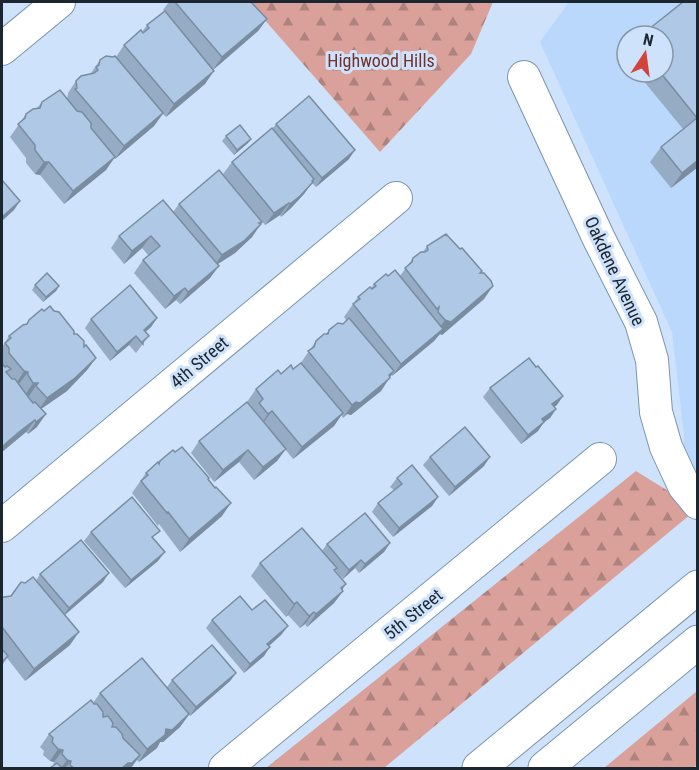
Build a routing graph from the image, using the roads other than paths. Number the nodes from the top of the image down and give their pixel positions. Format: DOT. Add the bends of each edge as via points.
graph roads {
  1 [pos="59,2"];
  2 [pos="2,49"];
  3 [pos="524,77"];
  4 [pos="396,198"];
  5 [pos="600,459"];
  6 [pos="698,503"];
  7 [pos="2,526"];
  8 [pos="698,587"];
  9 [pos="698,642"];
  10 [pos="225,768"];
  11 [pos="479,768"];
  12 [pos="544,768"];
  1 -- 2 [label="street"];
  3 -- 6 [label="street, Oakdene Avenue" via="641,322 652,360 656,412 666,447 684,486"];
  4 -- 7 [label="street, 4th Street"];
  5 -- 10 [label="street, 5th Street"];
  8 -- 11 [label="highway"];
  9 -- 12 [label="highway"];
}
